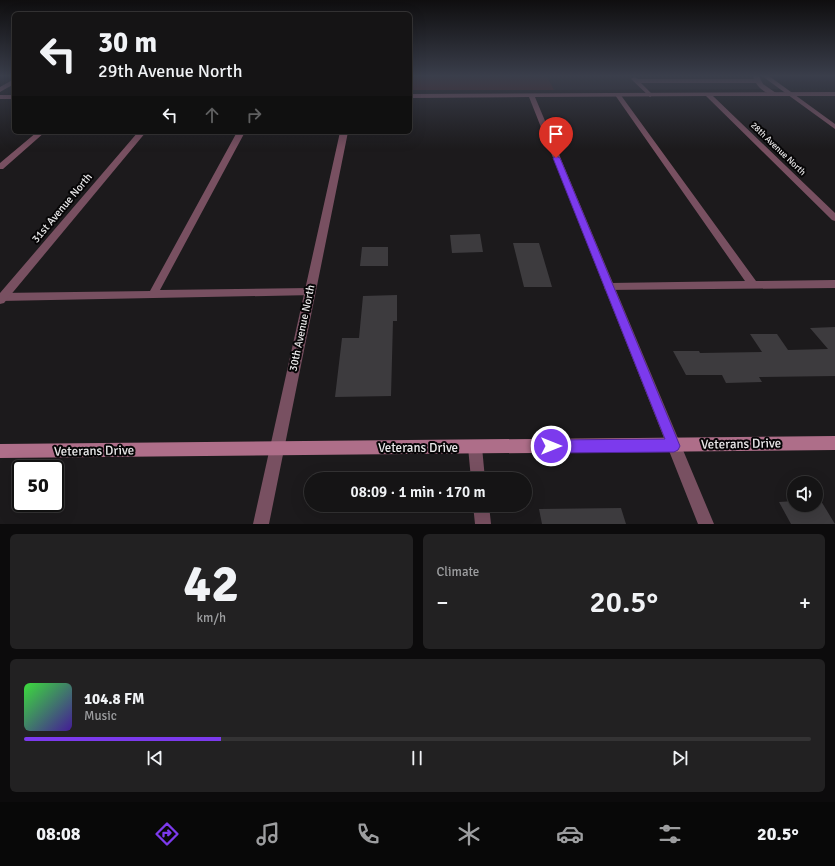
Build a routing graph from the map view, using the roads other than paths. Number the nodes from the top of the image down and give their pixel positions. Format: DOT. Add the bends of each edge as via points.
graph roads {
  1 [pos="533,100"];
  2 [pos="622,100"];
  3 [pos="714,100"];
  4 [pos="799,100"];
  5 [pos="835,127"];
  6 [pos="39,134"];
  7 [pos="140,134"];
  8 [pos="240,134"];
  9 [pos="344,134"];
  10 [pos="0,167"];
  11 [pos="835,218"];
  12 [pos="835,284"];
  13 [pos="753,285"];
  14 [pos="609,287"];
  15 [pos="310,292"];
  16 [pos="153,294"];
  17 [pos="1,298"];
  18 [pos="835,443"];
  19 [pos="674,446"];
  20 [pos="475,447"];
  21 [pos="277,449"];
  22 [pos="0,452"];
  23 [pos="477,472"];
  24 [pos="482,512"];
  25 [pos="261,524"];
  26 [pos="483,524"];
  27 [pos="706,524"];
  1 -- 14 [label="street"];
  2 -- 13 [label="street"];
  3 -- 11 [label="street, 28th Avenue North"];
  4 -- 5 [label="street"];
  6 -- 10 [label="street"];
  7 -- 17 [label="street, 31st Avenue North"];
  8 -- 16 [label="street"];
  9 -- 15 [label="street, 30th Avenue North"];
  12 -- 13 [label="street"];
  13 -- 14 [label="street"];
  14 -- 19 [label="street"];
  15 -- 16 [label="street"];
  15 -- 21 [label="street, 30th Avenue North"];
  16 -- 17 [label="street"];
  18 -- 19 [label="main road, Veterans Drive"];
  19 -- 20 [label="main road, Veterans Drive"];
  19 -- 27 [label="street"];
  20 -- 21 [label="main road, Veterans Drive"];
  20 -- 23 [label="street"];
  21 -- 22 [label="main road, Veterans Drive"];
  21 -- 25 [label="street, 30th Avenue North"];
  24 -- 26 [label="street"];
}
